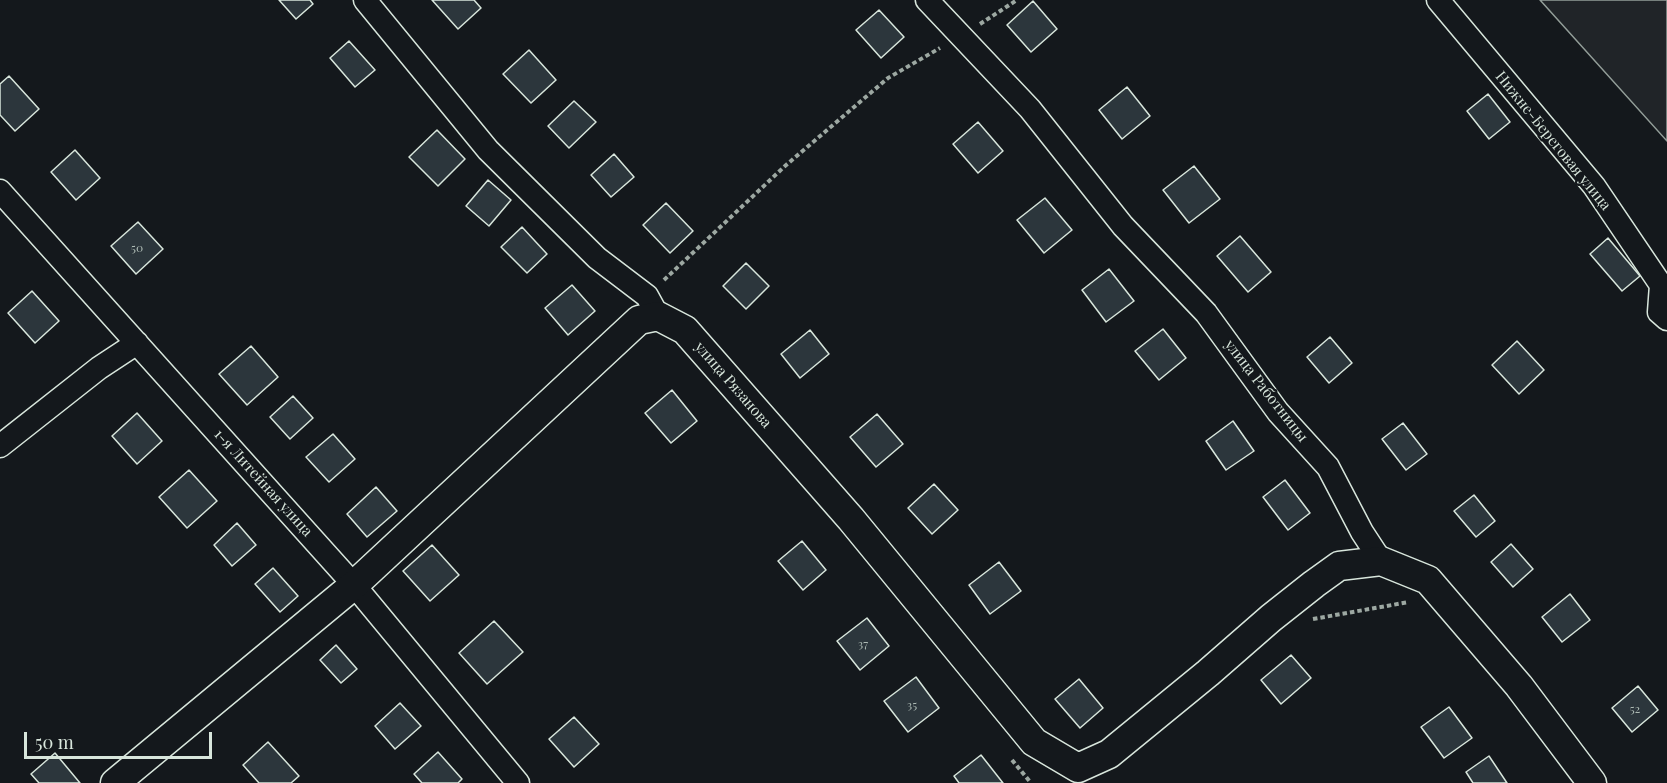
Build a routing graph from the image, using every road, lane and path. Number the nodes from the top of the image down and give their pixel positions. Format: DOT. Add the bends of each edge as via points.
graph roads {
  1 [pos="365,0"];
  2 [pos="927,0"];
  3 [pos="1017,0"];
  4 [pos="1438,0"];
  5 [pos="960,37"];
  6 [pos="0,191"];
  7 [pos="652,306"];
  8 [pos="1667,319"];
  9 [pos="137,343"];
  10 [pos="0,446"];
  11 [pos="1381,561"];
  12 [pos="354,585"];
  13 [pos="1409,602"];
  14 [pos="1309,620"];
  15 [pos="1009,756"];
  16 [pos="1083,776"];
  17 [pos="115,783"];
  18 [pos="518,783"];
  19 [pos="1030,783"];
  20 [pos="1592,783"];
  1 -- 7 [label="street, улица Рязанова" via="488,150 597,258"];
  2 -- 5 [label="street, улица Работницы"];
  3 -- 5 [label="path"];
  4 -- 8 [label="street, Нижне-Береговая улица" via="1594,186 1661,285 1659,312"];
  5 -- 7 [label="path" via="888,78 785,166"];
  5 -- 11 [label="street, улица Работницы" via="1030,109 1123,226 1206,313 1278,412 1328,468"];
  6 -- 9 [label="street, 1-я Литейная улица"];
  7 -- 12 [label="street"];
  7 -- 16 [label="street, улица Рязанова" via="685,330 851,519 1034,742"];
  9 -- 10 [label="street"];
  9 -- 12 [label="street, 1-я Литейная улица"];
  11 -- 16 [label="street" via="1339,566 1330,572"];
  11 -- 20 [label="street" via="1428,580 1519,686"];
  12 -- 17 [label="street"];
  12 -- 18 [label="street, 1-я Литейная улица"];
  13 -- 14 [label="path"];
  15 -- 19 [label="path"];
}
